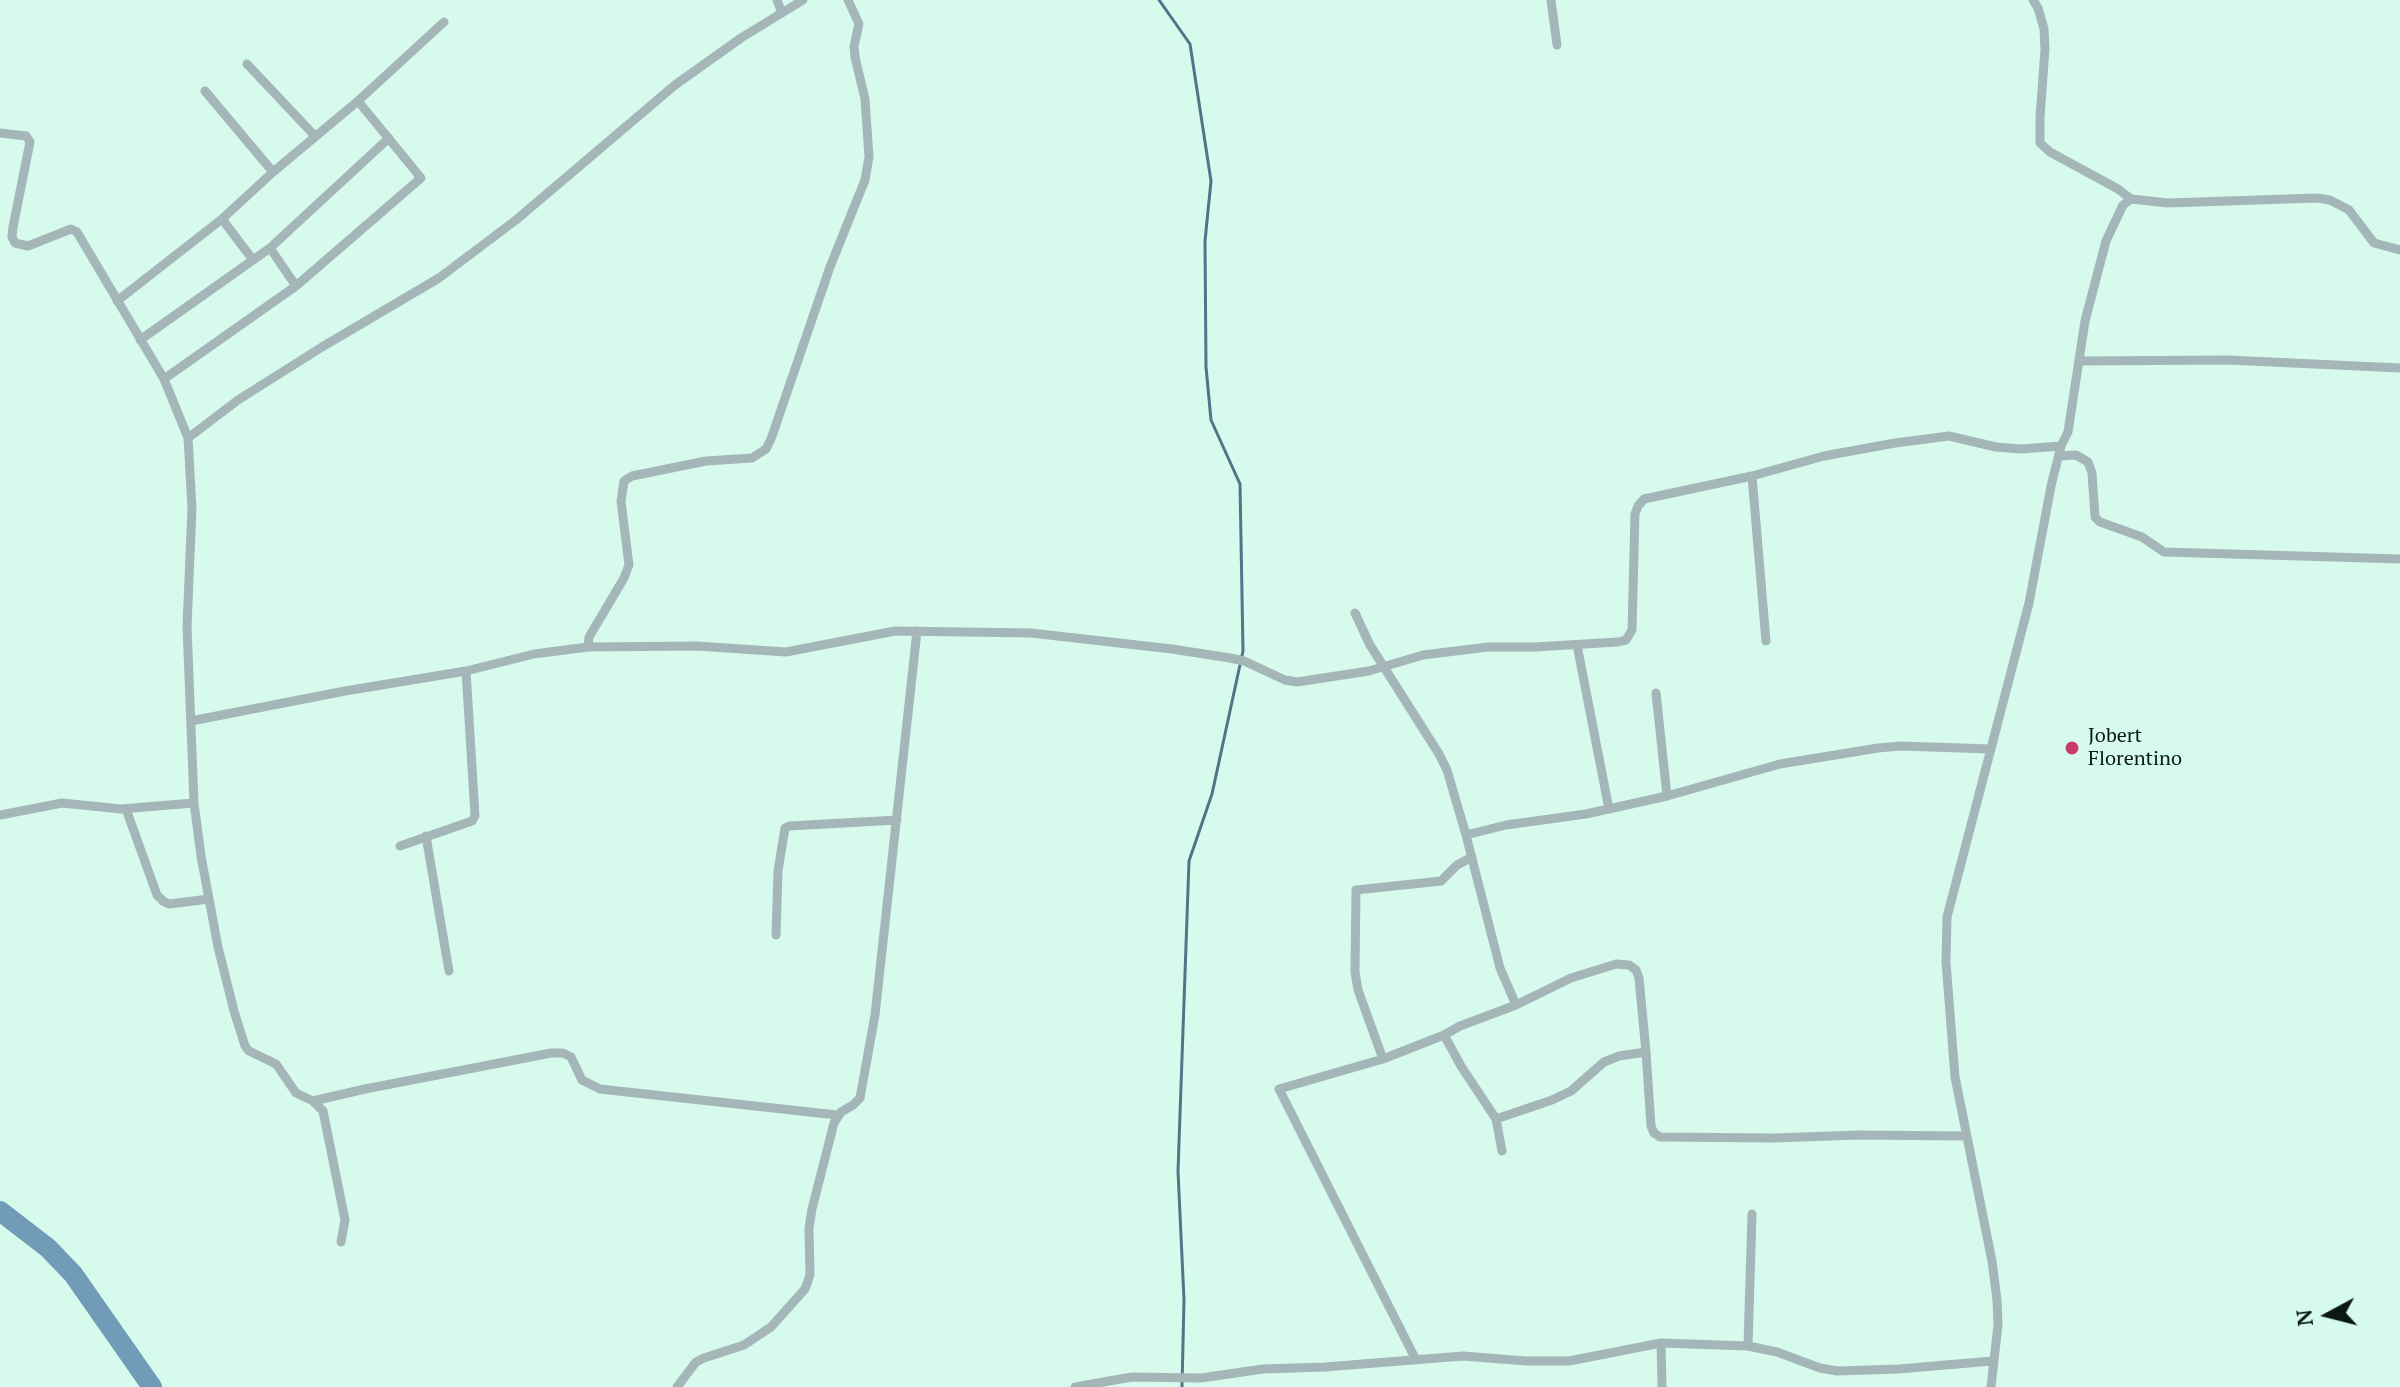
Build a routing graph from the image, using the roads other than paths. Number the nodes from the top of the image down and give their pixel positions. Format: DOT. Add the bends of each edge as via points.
graph roads {
  1 [pos="777,0"];
  2 [pos="803,0"];
  3 [pos="848,0"];
  4 [pos="1551,0"];
  5 [pos="2033,0"];
  6 [pos="782,13"];
  7 [pos="444,22"];
  8 [pos="1557,45"];
  9 [pos="247,64"];
  10 [pos="205,91"];
  11 [pos="358,101"];
  12 [pos="0,133"];
  13 [pos="315,136"];
  14 [pos="389,138"];
  15 [pos="273,172"];
  16 [pos="2131,199"];
  17 [pos="222,219"];
  18 [pos="270,248"];
  19 [pos="2400,250"];
  20 [pos="253,260"];
  21 [pos="296,286"];
  22 [pos="117,301"];
  23 [pos="140,340"];
  24 [pos="2080,361"];
  25 [pos="2400,368"];
  26 [pos="164,379"];
  27 [pos="188,438"];
  28 [pos="2060,451"];
  29 [pos="1752,476"];
  30 [pos="2400,559"];
  31 [pos="1355,613"];
  32 [pos="917,631"];
  33 [pos="1766,641"];
  34 [pos="1577,645"];
  35 [pos="588,647"];
  36 [pos="1383,665"];
  37 [pos="466,671"];
  38 [pos="1656,693"];
  39 [pos="191,721"];
  40 [pos="1991,749"];
  41 [pos="1667,796"];
  42 [pos="194,803"];
  43 [pos="126,809"];
  44 [pos="1609,809"];
  45 [pos="0,815"];
  46 [pos="897,820"];
  47 [pos="1466,835"];
  48 [pos="426,836"];
  49 [pos="400,846"];
  50 [pos="1472,857"];
  51 [pos="209,899"];
  52 [pos="776,935"];
  53 [pos="449,971"];
  54 [pos="1516,1005"];
  55 [pos="1444,1035"];
  56 [pos="1646,1052"];
  57 [pos="1383,1059"];
  58 [pos="313,1101"];
  59 [pos="837,1115"];
  60 [pos="1496,1119"];
  61 [pos="1965,1136"];
  62 [pos="1502,1151"];
  63 [pos="1752,1214"];
  64 [pos="341,1242"];
  65 [pos="1661,1343"];
  66 [pos="1748,1346"];
  67 [pos="1416,1360"];
  68 [pos="1992,1361"];
  69 [pos="677,1387"];
  70 [pos="1075,1387"];
  71 [pos="1662,1387"];
  72 [pos="1991,1387"];
  1 -- 6 [label="street"];
  2 -- 6 [label="street"];
  3 -- 35 [label="street" via="859,24 854,46 865,99 865,180 771,439 752,458 706,461 624,481 621,501 629,565"];
  4 -- 8 [label="street"];
  5 -- 16 [label="street" via="2045,39 2040,143"];
  6 -- 27 [label="street" via="675,85 439,278 238,400"];
  7 -- 11 [label="street"];
  9 -- 13 [label="street"];
  10 -- 15 [label="street"];
  11 -- 13 [label="street"];
  11 -- 14 [label="street"];
  12 -- 22 [label="street" via="26,136 30,142 13,227 15,243 36,244 74,230"];
  13 -- 15 [label="street"];
  14 -- 18 [label="street"];
  14 -- 21 [label="street" via="421,178"];
  15 -- 17 [label="street"];
  16 -- 19 [label="street" via="2330,200 2349,210 2374,243"];
  16 -- 24 [label="street" via="2106,241"];
  17 -- 20 [label="street"];
  17 -- 22 [label="street"];
  18 -- 20 [label="street"];
  18 -- 21 [label="street"];
  20 -- 23 [label="street"];
  21 -- 26 [label="street"];
  22 -- 23 [label="street"];
  23 -- 26 [label="street"];
  24 -- 25 [label="street" via="2228,360"];
  24 -- 28 [label="street"];
  26 -- 27 [label="street"];
  27 -- 39 [label="street"];
  28 -- 29 [label="street" via="1996,447 1949,436 1824,456"];
  28 -- 30 [label="street" via="2088,462 2100,522 2142,537 2164,552"];
  28 -- 40 [label="street" via="2029,603"];
  29 -- 33 [label="street"];
  29 -- 34 [label="street" via="1652,496 1638,506 1630,635 1618,642"];
  31 -- 36 [label="street"];
  32 -- 35 [label="street" via="786,652"];
  32 -- 36 [label="street" via="1031,633 1172,649 1244,661 1297,682"];
  32 -- 46 [label="street"];
  34 -- 36 [label="street" via="1488,647"];
  34 -- 44 [label="street"];
  35 -- 37 [label="street"];
  36 -- 47 [label="street" via="1447,770"];
  37 -- 39 [label="street"];
  37 -- 48 [label="street" via="475,816"];
  38 -- 41 [label="street"];
  39 -- 42 [label="street"];
  40 -- 41 [label="street" via="1878,748 1780,764"];
  40 -- 61 [label="street" via="1947,917 1949,1017"];
  41 -- 44 [label="street"];
  42 -- 43 [label="street"];
  42 -- 51 [label="street"];
  43 -- 45 [label="street" via="62,803"];
  43 -- 51 [label="street" via="157,895 169,904"];
  44 -- 47 [label="street"];
  46 -- 52 [label="street" via="785,828"];
  46 -- 59 [label="street" via="860,1098"];
  47 -- 50 [label="street"];
  48 -- 49 [label="street"];
  48 -- 53 [label="street"];
  50 -- 54 [label="street" via="1500,968"];
  50 -- 57 [label="street" via="1441,881 1356,890 1355,972"];
  51 -- 58 [label="street" via="245,1046 276,1064 296,1093"];
  54 -- 55 [label="street"];
  54 -- 56 [label="street" via="1571,978 1629,965 1639,978"];
  55 -- 57 [label="street"];
  55 -- 60 [label="street"];
  56 -- 60 [label="street" via="1604,1062 1571,1091"];
  56 -- 61 [label="street" via="1651,1126 1660,1137"];
  57 -- 67 [label="street" via="1279,1089"];
  58 -- 59 [label="street" via="563,1053 571,1057 582,1080 600,1089"];
  58 -- 64 [label="street" via="323,1111 345,1220"];
  59 -- 69 [label="street" via="812,1209 805,1289 758,1338 696,1362"];
  60 -- 62 [label="street"];
  61 -- 68 [label="street" via="1994,1274 1998,1325"];
  63 -- 66 [label="street"];
  65 -- 66 [label="street"];
  65 -- 67 [label="street" via="1569,1361 1463,1356"];
  65 -- 71 [label="street"];
  66 -- 68 [label="street" via="1837,1371"];
  67 -- 70 [label="street" via="1201,1378 1132,1377"];
  68 -- 72 [label="street"];
}
